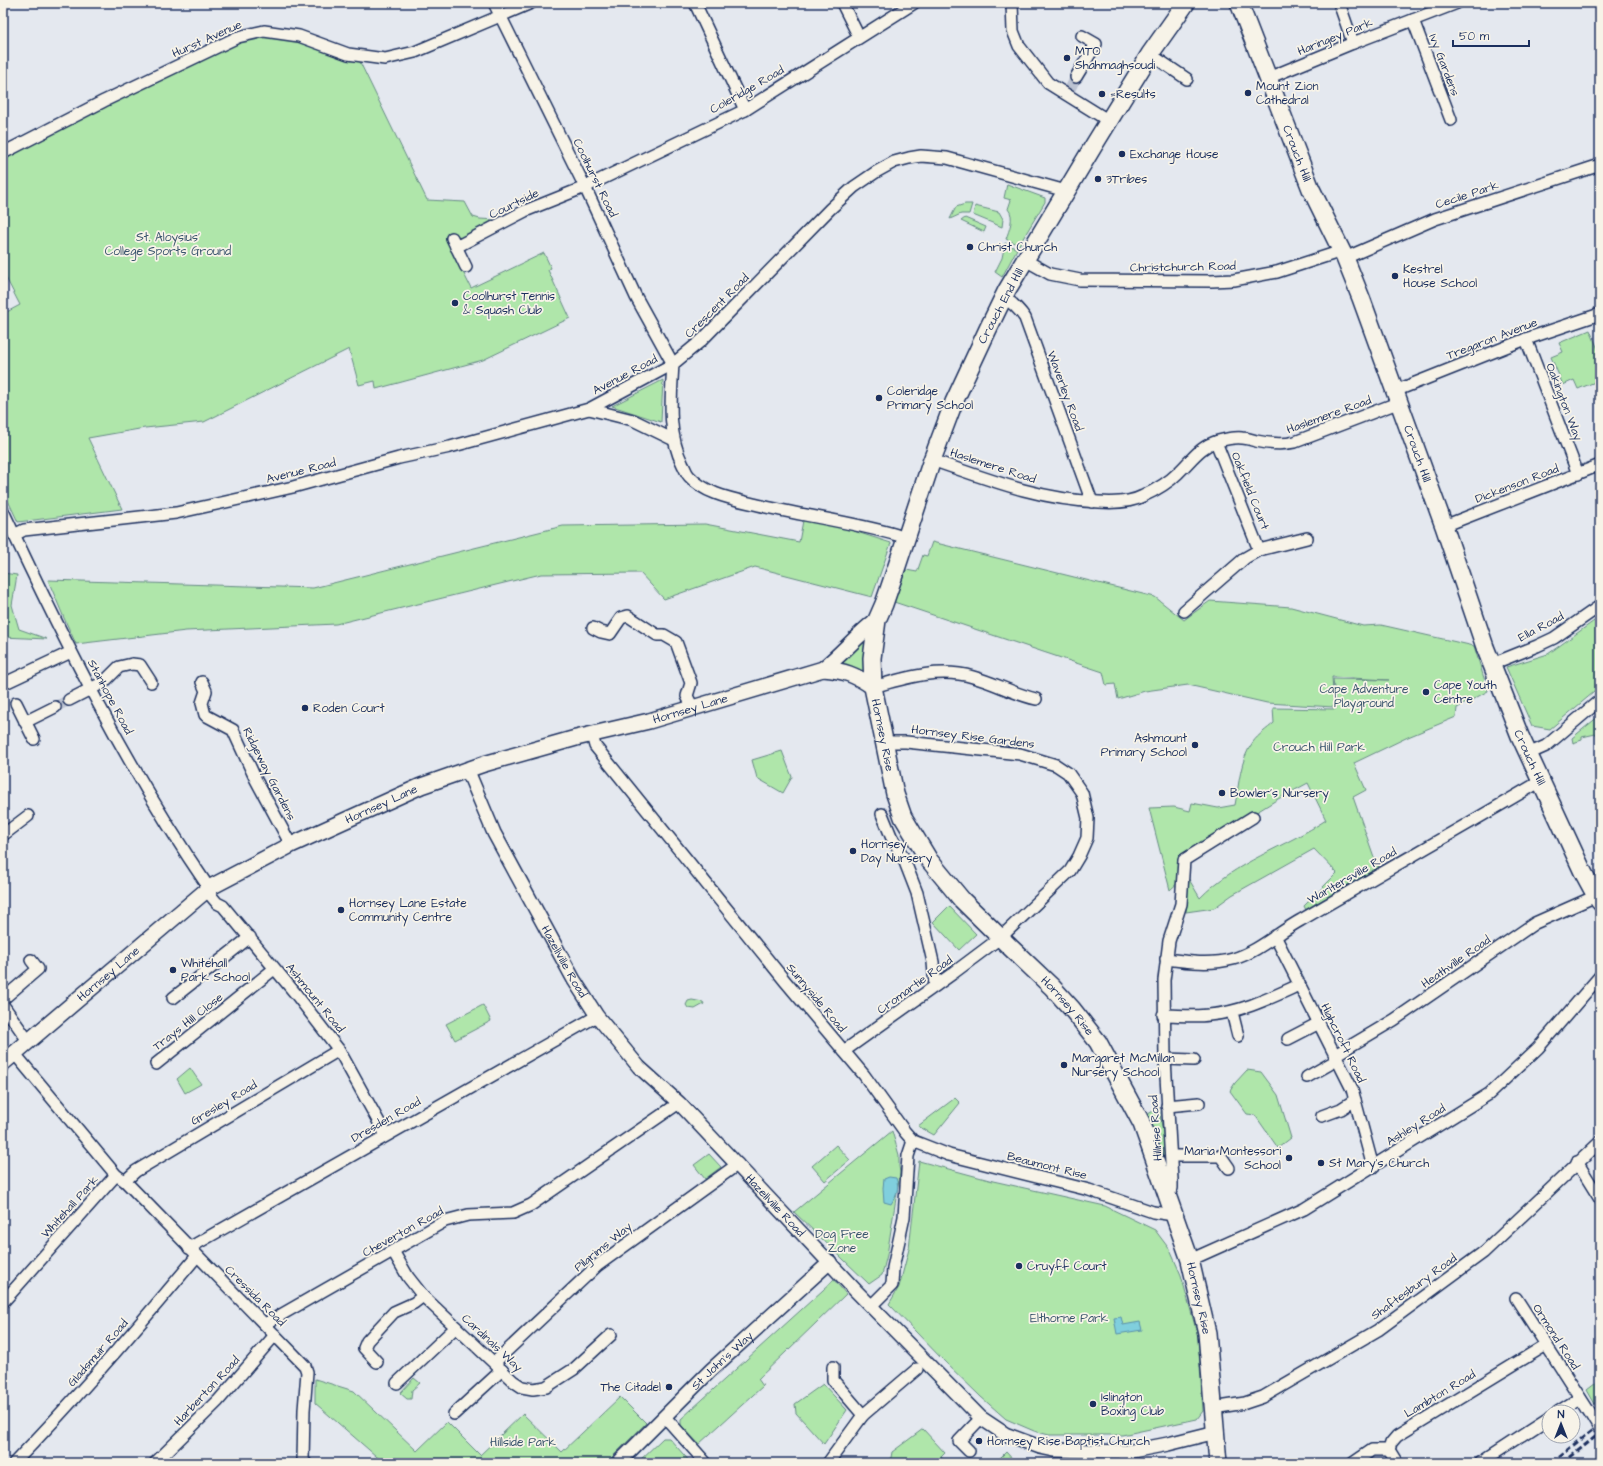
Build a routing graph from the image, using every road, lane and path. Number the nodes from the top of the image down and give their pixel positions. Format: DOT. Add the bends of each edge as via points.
graph roads {
  1 [pos="494,3"];
  2 [pos="531,3"];
  3 [pos="695,3"];
  4 [pos="842,3"];
  5 [pos="914,3"];
  6 [pos="1012,3"];
  7 [pos="1186,3"];
  8 [pos="1239,3"];
  9 [pos="1339,3"];
  10 [pos="1457,3"];
  11 [pos="500,15"];
  12 [pos="1413,20"];
  13 [pos="1082,36"];
  14 [pos="859,37"];
  15 [pos="1353,43"];
  16 [pos="1150,54"];
  17 [pos="1076,77"];
  18 [pos="1268,78"];
  19 [pos="1187,79"];
  20 [pos="745,110"];
  21 [pos="1450,120"];
  22 [pos="1109,121"];
  23 [pos="3,154"];
  24 [pos="1600,165"];
  25 [pos="585,187"];
  26 [pos="1066,191"];
  27 [pos="1344,254"];
  28 [pos="1025,260"];
  29 [pos="466,267"];
  30 [pos="1003,297"];
  31 [pos="1600,314"];
  32 [pos="1526,339"];
  33 [pos="673,364"];
  34 [pos="1397,397"];
  35 [pos="589,409"];
  36 [pos="674,440"];
  37 [pos="1216,442"];
  38 [pos="932,460"];
  39 [pos="1600,466"];
  40 [pos="1578,474"];
  41 [pos="1092,502"];
  42 [pos="3,511"];
  43 [pos="1444,526"];
  44 [pos="14,535"];
  45 [pos="897,535"];
  46 [pos="1307,538"];
  47 [pos="1259,550"];
  48 [pos="1600,606"];
  49 [pos="1184,611"];
  50 [pos="877,620"];
  51 [pos="593,628"];
  52 [pos="873,637"];
  53 [pos="846,648"];
  54 [pos="71,652"];
  55 [pos="1492,666"];
  56 [pos="823,669"];
  57 [pos="151,682"];
  58 [pos="202,682"];
  59 [pos="3,684"];
  60 [pos="872,687"];
  61 [pos="91,689"];
  62 [pos="1036,699"];
  63 [pos="69,700"];
  64 [pos="1600,700"];
  65 [pos="16,703"];
  66 [pos="56,708"];
  67 [pos="693,708"];
  68 [pos="25,722"];
  69 [pos="592,734"];
  70 [pos="34,739"];
  71 [pos="884,742"];
  72 [pos="1528,754"];
  73 [pos="467,769"];
  74 [pos="1541,781"];
  75 [pos="882,814"];
  76 [pos="28,816"];
  77 [pos="1254,816"];
  78 [pos="3,835"];
  79 [pos="291,845"];
  80 [pos="207,889"];
  81 [pos="1598,899"];
  82 [pos="1275,936"];
  83 [pos="250,937"];
  84 [pos="1000,938"];
  85 [pos="1164,956"];
  86 [pos="31,960"];
  87 [pos="274,969"];
  88 [pos="1600,976"];
  89 [pos="1299,985"];
  90 [pos="936,986"];
  91 [pos="173,998"];
  92 [pos="3,999"];
  93 [pos="3,1005"];
  94 [pos="1232,1012"];
  95 [pos="1163,1015"];
  96 [pos="597,1016"];
  97 [pos="1319,1023"];
  98 [pos="1238,1036"];
  99 [pos="1288,1039"];
  100 [pos="29,1042"];
  101 [pos="339,1050"];
  102 [pos="844,1051"];
  103 [pos="9,1058"];
  104 [pos="1336,1058"];
  105 [pos="1165,1059"];
  106 [pos="1194,1060"];
  107 [pos="156,1064"];
  108 [pos="1307,1077"];
  109 [pos="1355,1100"];
  110 [pos="678,1103"];
  111 [pos="1199,1103"];
  112 [pos="1167,1106"];
  113 [pos="1322,1116"];
  114 [pos="386,1136"];
  115 [pos="913,1141"];
  116 [pos="1600,1142"];
  117 [pos="1172,1156"];
  118 [pos="1577,1162"];
  119 [pos="738,1164"];
  120 [pos="1373,1167"];
  121 [pos="1229,1168"];
  122 [pos="120,1178"];
  123 [pos="1166,1197"];
  124 [pos="1600,1199"];
  125 [pos="1174,1215"];
  126 [pos="393,1251"];
  127 [pos="193,1252"];
  128 [pos="1190,1260"];
  129 [pos="830,1262"];
  130 [pos="423,1296"];
  131 [pos="1516,1298"];
  132 [pos="3,1302"];
  133 [pos="871,1306"];
  134 [pos="265,1324"];
  135 [pos="456,1327"];
  136 [pos="275,1335"];
  137 [pos="611,1335"];
  138 [pos="1546,1345"];
  139 [pos="377,1362"];
  140 [pos="498,1366"];
  141 [pos="833,1367"];
  142 [pos="917,1369"];
  143 [pos="397,1383"];
  144 [pos="1580,1398"];
  145 [pos="1571,1404"];
  146 [pos="1213,1408"];
  147 [pos="454,1414"];
  148 [pos="863,1415"];
  149 [pos="666,1417"];
  150 [pos="981,1418"];
  151 [pos="1541,1423"];
  152 [pos="1600,1430"];
  153 [pos="1216,1432"];
  154 [pos="1389,1450"];
  155 [pos="969,1451"];
  156 [pos="1125,1457"];
  157 [pos="304,1462"];
  158 [pos="14,1463"];
  159 [pos="155,1463"];
  160 [pos="618,1463"];
  161 [pos="706,1463"];
  162 [pos="828,1463"];
  163 [pos="1218,1463"];
  164 [pos="1353,1463"];
  165 [pos="1397,1463"];
  166 [pos="1480,1463"];
  1 -- 11 [label="street, Coolhurst Road"];
  2 -- 11 [label="street, Hurst Avenue" via="511,13"];
  3 -- 20 [label="street"];
  4 -- 14 [label="street"];
  5 -- 14 [label="street, Coleridge Road"];
  6 -- 22 [label="street" via="1013,31 1019,46 1048,83 1069,93"];
  7 -- 16 [label="main road, Crouch End Hill"];
  8 -- 18 [label="main road, Crouch Hill"];
  9 -- 15 [label="street"];
  10 -- 12 [label="street, Haringey Park"];
  11 -- 23 [label="street, Hurst Avenue" via="415,52 385,59 348,54 299,36 264,31 238,37 104,101"];
  11 -- 25 [label="street, Coolhurst Road"];
  12 -- 15 [label="street, Haringey Park"];
  12 -- 21 [label="street, Ivy Gardens"];
  13 -- 17 [label="street" via="1096,44"];
  14 -- 20 [label="street, Coleridge Road"];
  15 -- 18 [label="street, Haringey Park"];
  16 -- 19 [label="street"];
  16 -- 22 [label="main road, Crouch End Hill"];
  18 -- 27 [label="main road, Crouch Hill" via="1311,189"];
  20 -- 25 [label="street, Coleridge Road"];
  22 -- 26 [label="main road, Crouch End Hill"];
  24 -- 27 [label="street, Cecile Park" via="1435,219"];
  25 -- 29 [label="street, Courtside" via="454,243"];
  25 -- 33 [label="street, Coolhurst Road" via="636,297"];
  26 -- 28 [label="main road, Crouch End Hill"];
  26 -- 33 [label="street, Crescent Road" via="947,158 921,156 894,162 850,191 830,209 702,340"];
  27 -- 28 [label="street, Christchurch Road" via="1277,272 1234,280 1211,281 1080,280 1050,274"];
  27 -- 34 [label="main road, Crouch Hill"];
  28 -- 30 [label="main road, Crouch End Hill"];
  30 -- 38 [label="main road, Crouch End Hill" via="954,402"];
  30 -- 41 [label="street, Waverley Road" via="1015,305 1025,318"];
  31 -- 32 [label="street, Tregaron Avenue"];
  32 -- 34 [label="street, Tregaron Avenue"];
  32 -- 40 [label="street, Oakington Way"];
  33 -- 35 [label="street, Avenue Road"];
  33 -- 36 [label="street" via="670,405"];
  34 -- 37 [label="street, Haslemere Road" via="1337,427 1291,443 1268,444 1243,438"];
  34 -- 43 [label="main road, Crouch Hill"];
  35 -- 36 [label="street, Avenue Road" via="632,420"];
  35 -- 44 [label="street, Avenue Road" via="293,487 176,513 24,530"];
  36 -- 45 [label="street" via="688,475 719,495"];
  37 -- 41 [label="street, Haslemere Road" via="1203,448 1166,483 1141,497 1124,502"];
  37 -- 47 [label="street, Oakfield Court"];
  38 -- 41 [label="street, Haslemere Road" via="1013,488 1063,499"];
  38 -- 50 [label="main road, Crouch End Hill"];
  39 -- 40 [label="street, Dickenson Road"];
  40 -- 43 [label="street, Dickenson Road"];
  42 -- 44 [label="street, Stanhope Road"];
  43 -- 55 [label="main road, Crouch Hill"];
  44 -- 54 [label="street, Stanhope Road"];
  46 -- 47 [label="street"];
  47 -- 49 [label="street" via="1245,558"];
  48 -- 55 [label="street, Ella Road" via="1554,638"];
  50 -- 52 [label="main road, Crouch End Hill"];
  50 -- 53 [label="main road, Hornsey Lane" via="864,629"];
  51 -- 67 [label="street" via="610,634 620,618 628,616 657,635 664,635 676,642 690,683 687,696"];
  52 -- 53 [label="main road, Hornsey Lane"];
  52 -- 60 [label="main road, Hornsey Rise"];
  53 -- 56 [label="main road, Hornsey Lane"];
  54 -- 59 [label="street"];
  54 -- 61 [label="street, Stanhope Road"];
  55 -- 72 [label="main road, Crouch Hill"];
  56 -- 60 [label="main road, Hornsey Lane" via="857,676"];
  56 -- 67 [label="main road, Hornsey Lane"];
  57 -- 61 [label="street" via="140,666 132,664 119,667 104,682"];
  58 -- 79 [label="street, Ridgeway Gardens" via="206,691 202,703 205,715 233,730"];
  60 -- 62 [label="street" via="921,675 952,673 971,676"];
  60 -- 71 [label="main road, Hornsey Rise"];
  61 -- 63 [label="street"];
  61 -- 80 [label="street, Stanhope Road" via="137,774"];
  64 -- 72 [label="street" via="1546,746"];
  65 -- 68 [label="street"];
  66 -- 68 [label="street"];
  67 -- 69 [label="main road, Hornsey Lane"];
  68 -- 70 [label="street"];
  69 -- 73 [label="main road, Hornsey Lane"];
  69 -- 102 [label="street, Sunnyside Road" via="595,746"];
  71 -- 84 [label="main road, Hornsey Rise" via="895,794 904,817 929,860 962,900"];
  71 -- 84 [label="street, Hornsey Rise Gardens" via="906,742 1027,756 1056,765 1068,773 1082,793 1088,818 1087,838 1079,856 1070,871"];
  72 -- 74 [label="main road, Crouch Hill"];
  73 -- 79 [label="main road, Hornsey Lane" via="421,786"];
  73 -- 96 [label="street, Hazellville Road" via="494,833 574,980"];
  74 -- 81 [label="main road, Crouch Hill"];
  74 -- 82 [label="street, Warltersville Road"];
  75 -- 90 [label="street" via="917,893"];
  76 -- 78 [label="street"];
  77 -- 85 [label="street, Hillrise Road" via="1184,860 1181,904"];
  79 -- 80 [label="main road, Hornsey Lane"];
  80 -- 83 [label="street, Ashmount Road"];
  80 -- 100 [label="main road, Hornsey Lane"];
  81 -- 104 [label="street, Heathville Road" via="1535,923"];
  82 -- 85 [label="street, Warltersville Road" via="1247,953 1225,961 1199,963"];
  82 -- 89 [label="street, Highcroft Road"];
  83 -- 87 [label="street, Ashmount Road"];
  83 -- 91 [label="street"];
  84 -- 90 [label="street, Cromartie Road"];
  84 -- 123 [label="main road, Hornsey Rise" via="1052,987 1098,1042 1142,1124"];
  85 -- 95 [label="street, Hillrise Road"];
  86 -- 92 [label="street" via="38,969"];
  87 -- 101 [label="street, Ashmount Road"];
  87 -- 107 [label="street, Trays Hill Close"];
  88 -- 120 [label="street, Ashley Road" via="1538,1048 1489,1094"];
  89 -- 94 [label="street"];
  89 -- 97 [label="street, Highcroft Road"];
  90 -- 102 [label="street, Cromartie Road"];
  93 -- 100 [label="street"];
  94 -- 95 [label="street" via="1209,1016"];
  94 -- 98 [label="street"];
  95 -- 105 [label="street, Hillrise Road"];
  96 -- 110 [label="street, Hazellville Road" via="639,1067"];
  96 -- 114 [label="street, Dresden Road"];
  97 -- 99 [label="street"];
  97 -- 104 [label="street, Highcroft Road"];
  100 -- 103 [label="main road, Hornsey Lane"];
  101 -- 114 [label="street, Ashmount Road"];
  101 -- 122 [label="street, Gresley Road" via="136,1171"];
  102 -- 115 [label="street, Sunnyside Road"];
  103 -- 122 [label="street, Whitehall Park"];
  104 -- 108 [label="street, Heathville Road"];
  104 -- 109 [label="street, Highcroft Road"];
  105 -- 106 [label="street"];
  105 -- 112 [label="street, Hillrise Road"];
  109 -- 113 [label="street"];
  109 -- 120 [label="street, Highcroft Road"];
  110 -- 119 [label="street, Hazellville Road"];
  110 -- 126 [label="street, Cheverton Road" via="531,1205 513,1212 468,1215 445,1221"];
  111 -- 112 [label="street"];
  112 -- 117 [label="street, Hillrise Road"];
  114 -- 127 [label="street, Dresden Road"];
  115 -- 125 [label="street, Beaumont Rise" via="950,1155 1089,1190 1153,1212"];
  115 -- 133 [label="street" via="908,1156 904,1217 892,1285"];
  116 -- 118 [label="street, Shaftesbury Road"];
  117 -- 121 [label="street" via="1219,1156"];
  117 -- 123 [label="street, Hillrise Road" via="1172,1188"];
  118 -- 124 [label="street"];
  118 -- 146 [label="street, Shaftesbury Road" via="1484,1252 1378,1330 1263,1397"];
  119 -- 129 [label="street, Hazellville Road"];
  119 -- 140 [label="street, Pilgrims Way" via="598,1265"];
  120 -- 128 [label="street, Ashley Road" via="1304,1209"];
  122 -- 127 [label="street, Cressida Road"];
  122 -- 132 [label="street, Whitehall Park"];
  123 -- 125 [label="main road, Hornsey Rise"];
  125 -- 128 [label="main road, Hornsey Rise"];
  126 -- 130 [label="street, Cardinals Way"];
  126 -- 134 [label="street, Cheverton Road"];
  127 -- 134 [label="street, Cressida Road"];
  127 -- 158 [label="street, Gladsmuir Road" via="117,1352"];
  128 -- 146 [label="main road, Hornsey Rise" via="1207,1333"];
  129 -- 133 [label="street, Hazellville Road"];
  129 -- 149 [label="street, St John's Way" via="711,1370"];
  130 -- 135 [label="street, Cardinals Way"];
  130 -- 139 [label="street" via="394,1312 367,1341 364,1348"];
  131 -- 138 [label="street, Ormond Road"];
  133 -- 150 [label="street, Hazellville Road"];
  134 -- 136 [label="street, Cressida Road"];
  135 -- 140 [label="street, Cardinals Way"];
  135 -- 143 [label="street"];
  136 -- 157 [label="street, Cressida Road" via="305,1366 307,1372"];
  136 -- 159 [label="street, Harberton Road" via="218,1401"];
  137 -- 140 [label="street, Cardinals Way" via="574,1369 546,1387 522,1387"];
  138 -- 144 [label="street, Ormond Road"];
  138 -- 154 [label="street, Lambton Road" via="1397,1436"];
  140 -- 147 [label="street, Pilgrims Way"];
  141 -- 148 [label="street" via="833,1380"];
  142 -- 148 [label="street"];
  144 -- 145 [label="street"];
  144 -- 152 [label="street, Ormond Road, bridge"];
  146 -- 153 [label="main road, Hornsey Rise"];
  148 -- 162 [label="street"];
  149 -- 160 [label="street, St John's Way"];
  149 -- 161 [label="street"];
  150 -- 155 [label="street" via="959,1441"];
  150 -- 156 [label="street, Hazellville Road" via="1005,1434 1040,1447"];
  151 -- 166 [label="street"];
  153 -- 156 [label="street, Hazellville Road"];
  153 -- 163 [label="main road, Hornsey Rise"];
  154 -- 164 [label="street" via="1372,1450"];
  154 -- 165 [label="street"];
}
